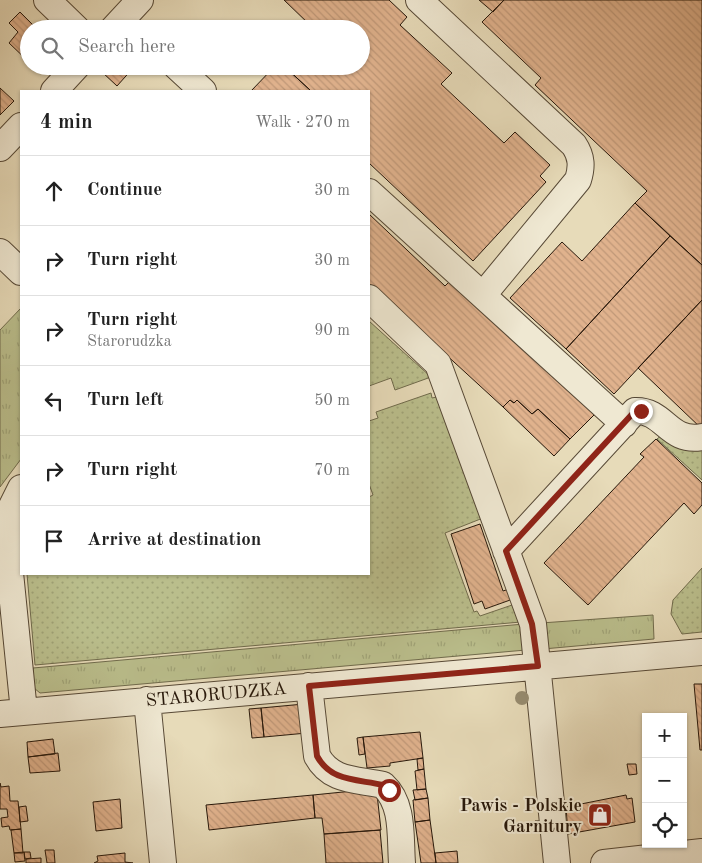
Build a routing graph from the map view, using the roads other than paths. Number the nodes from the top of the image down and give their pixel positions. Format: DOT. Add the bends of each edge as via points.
graph roads {
  1 [pos="47,0"];
  2 [pos="419,0"];
  3 [pos="68,20"];
  4 [pos="69,75"];
  5 [pos="186,75"];
  6 [pos="55,90"];
  7 [pos="202,90"];
  8 [pos="20,127"];
  9 [pos="0,148"];
  10 [pos="370,193"];
  11 [pos="0,252"];
  12 [pos="20,271"];
  13 [pos="484,295"];
  14 [pos="370,299"];
  15 [pos="624,424"];
  16 [pos="702,437"];
  17 [pos="20,490"];
  18 [pos="506,551"];
  19 [pos="702,652"];
  20 [pos="538,666"];
  21 [pos="309,686"];
  22 [pos="147,700"];
  23 [pos="12,713"];
  24 [pos="702,852"];
  25 [pos="164,863"];
  26 [pos="402,863"];
  27 [pos="557,863"];
  28 [pos="604,863"];
  1 -- 3 [label="street"];
  2 -- 13 [label="street" via="574,145 581,161 578,180"];
  4 -- 6 [label="street"];
  5 -- 7 [label="street"];
  8 -- 9 [label="street"];
  10 -- 13 [label="street"];
  11 -- 12 [label="street"];
  13 -- 15 [label="street"];
  14 -- 18 [label="street" via="438,364"];
  15 -- 16 [label="street" via="635,411 641,411 655,416 681,437"];
  15 -- 18 [label="street"];
  17 -- 23 [label="street" via="10,510 7,543"];
  18 -- 20 [label="street" via="532,624"];
  19 -- 20 [label="street, STARORUDZKA"];
  20 -- 21 [label="street, STARORUDZKA"];
  20 -- 27 [label="street"];
  21 -- 22 [label="street, STARORUDZKA"];
  21 -- 26 [label="street" via="317,756 333,775 383,785 389,790 397,803"];
  22 -- 23 [label="street, STARORUDZKA"];
  22 -- 25 [label="street"];
  24 -- 28 [label="street"];
}
